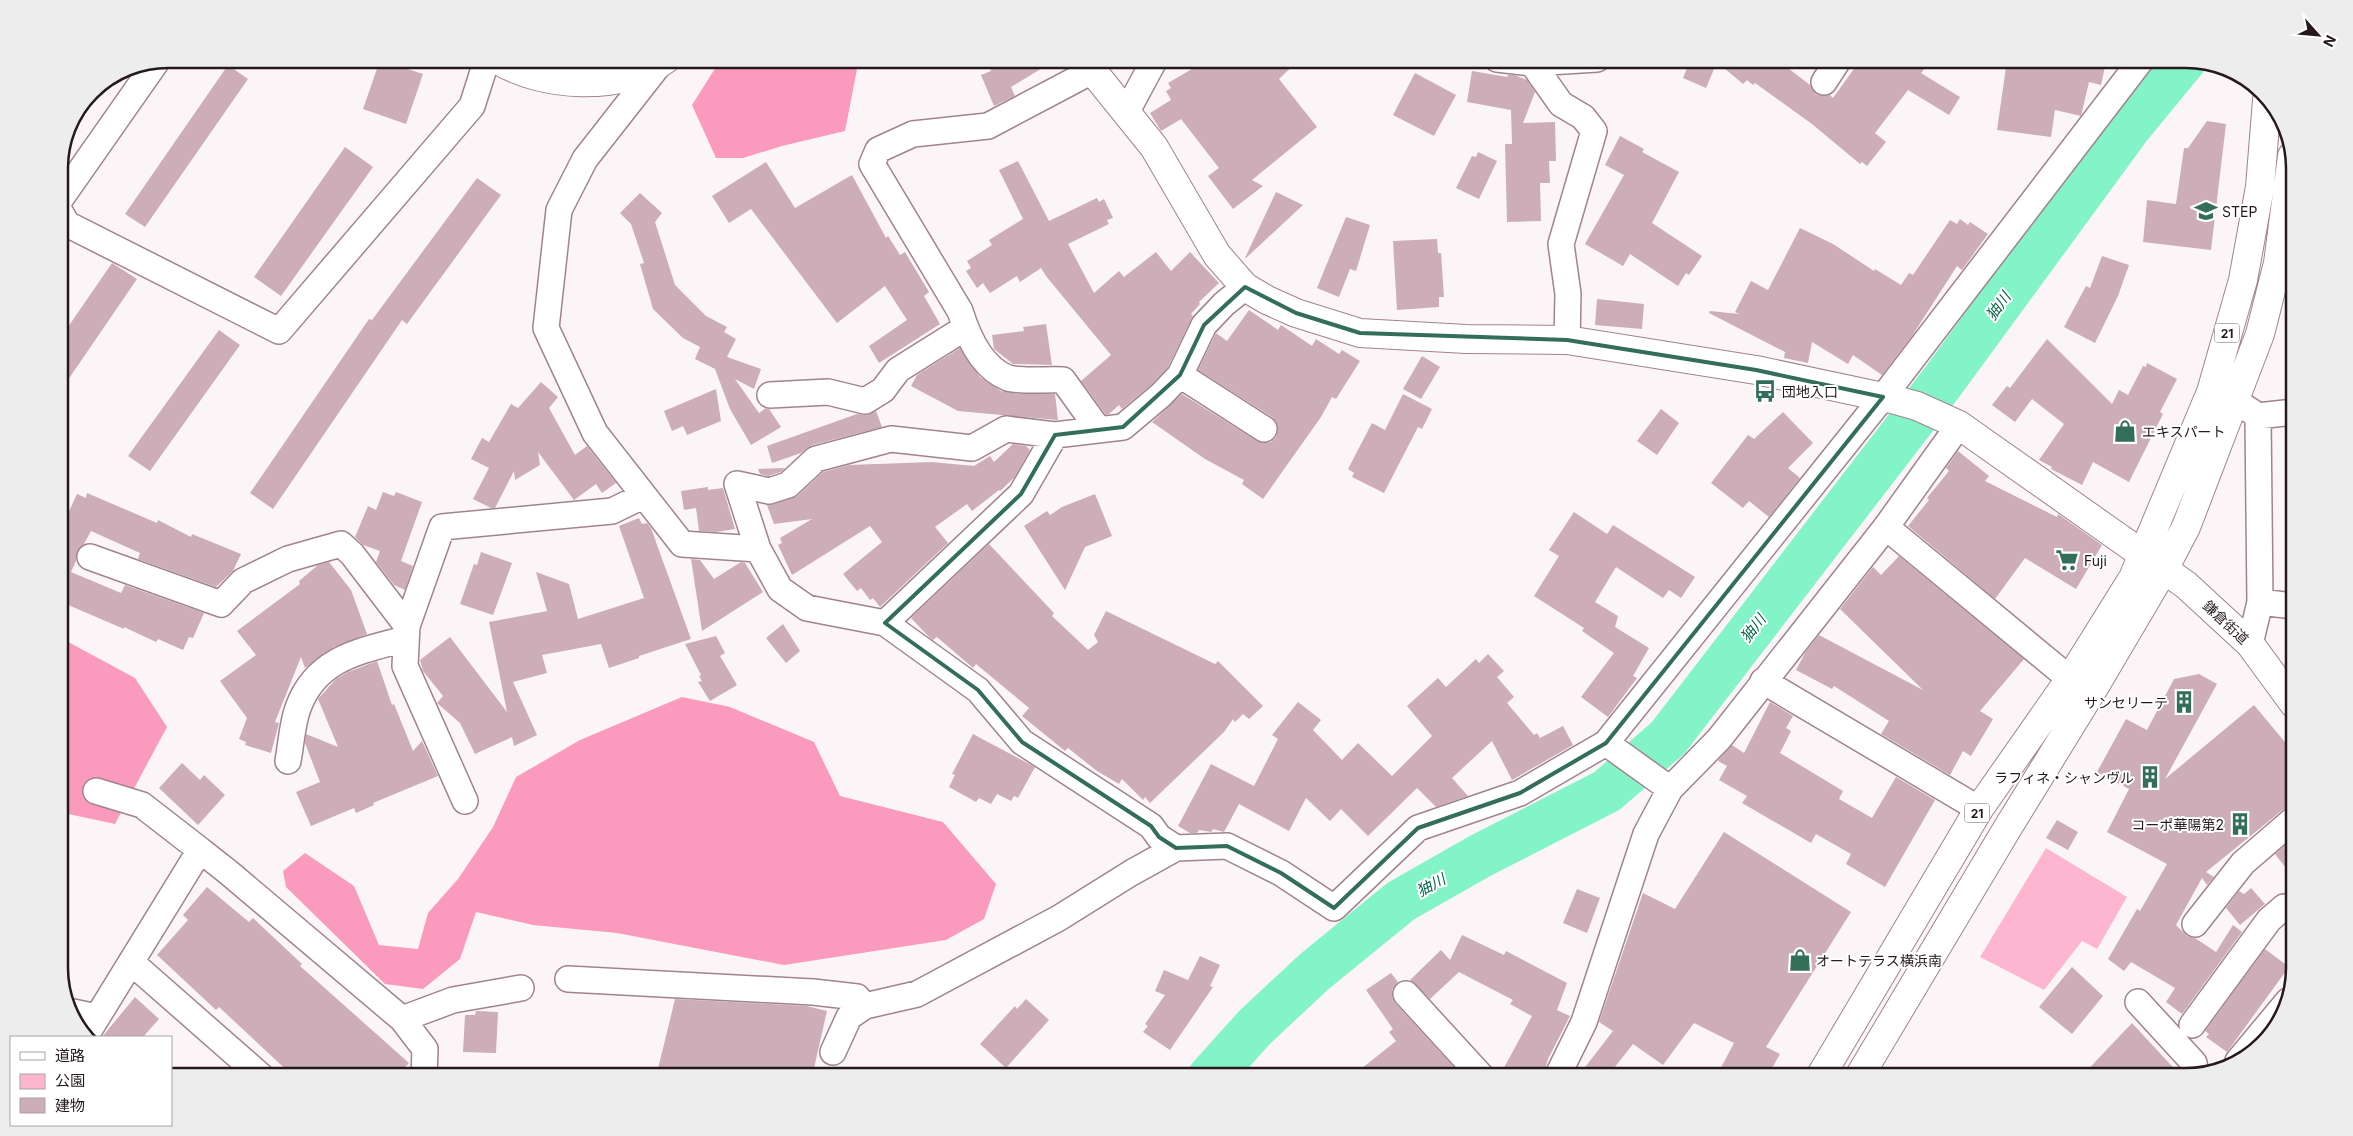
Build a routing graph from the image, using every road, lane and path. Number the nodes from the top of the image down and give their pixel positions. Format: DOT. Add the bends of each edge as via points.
graph roads {
  1 [pos="484,67"];
  2 [pos="508,67"];
  3 [pos="650,67"];
  4 [pos="658,67"];
  5 [pos="1084,67"];
  6 [pos="1089,67"];
  7 [pos="1150,67"];
  8 [pos="1535,67"];
  9 [pos="1834,67"];
  10 [pos="2136,67"];
  11 [pos="152,68"];
  12 [pos="1824,82"];
  13 [pos="2266,109"];
  14 [pos="1126,113"];
  15 [pos="68,188"];
  16 [pos="2285,209"];
  17 [pos="68,225"];
  18 [pos="1245,287"];
  19 [pos="965,328"];
  20 [pos="1568,340"];
  21 [pos="1180,375"];
  22 [pos="2210,392"];
  23 [pos="770,395"];
  24 [pos="1887,398"];
  25 [pos="2247,409"];
  26 [pos="2285,411"];
  27 [pos="1955,423"];
  28 [pos="1264,429"];
  29 [pos="1099,430"];
  30 [pos="1055,435"];
  31 [pos="643,496"];
  32 [pos="1886,527"];
  33 [pos="758,549"];
  34 [pos="90,557"];
  35 [pos="2153,562"];
  36 [pos="2260,602"];
  37 [pos="2286,605"];
  38 [pos="885,623"];
  39 [pos="406,632"];
  40 [pos="2250,644"];
  41 [pos="2070,679"];
  42 [pos="1763,681"];
  43 [pos="2286,693"];
  44 [pos="1610,745"];
  45 [pos="288,761"];
  46 [pos="1665,786"];
  47 [pos="96,791"];
  48 [pos="465,801"];
  49 [pos="1979,808"];
  50 [pos="2286,826"];
  51 [pos="1176,848"];
  52 [pos="200,850"];
  53 [pos="2286,913"];
  54 [pos="2195,924"];
  55 [pos="131,962"];
  56 [pos="568,979"];
  57 [pos="521,988"];
  58 [pos="1406,994"];
  59 [pos="2138,1002"];
  60 [pos="865,1006"];
  61 [pos="402,1019"];
  62 [pos="85,1022"];
  63 [pos="2192,1025"];
  64 [pos="833,1052"];
  65 [pos="252,1068"];
  66 [pos="424,1068"];
  67 [pos="1474,1068"];
  68 [pos="1561,1068"];
  69 [pos="1825,1068"];
  70 [pos="1864,1068"];
  71 [pos="2195,1068"];
  1 -- 17 [label="street" via="472,106 279,331"];
  2 -- 3 [label="main road" via="569,83 618,81"];
  4 -- 31 [label="street" via="585,159 559,210 546,328 595,433"];
  5 -- 19 [label="street" via="988,126 914,134 878,150 872,164 960,311"];
  6 -- 14 [label="main road, 鎌倉街道"];
  7 -- 14 [label="street"];
  8 -- 20 [label="street" via="1561,104 1583,117 1594,131 1561,244 1568,294"];
  9 -- 12 [label="street"];
  10 -- 24 [label="street"];
  11 -- 15 [label="street"];
  13 -- 22 [label="main road, 21" via="2260,187 2242,280"];
  14 -- 18 [label="main road, 鎌倉街道" via="1154,147 1217,255"];
  16 -- 25 [label="main road, 21" via="2278,263 2260,334"];
  18 -- 20 [label="main road, 鎌倉街道" via="1296,313 1360,333"];
  18 -- 21 [label="street" via="1204,325"];
  19 -- 23 [label="street" via="898,370 883,390 865,400 828,392"];
  19 -- 29 [label="street" via="988,366 1010,378 1063,380"];
  20 -- 24 [label="main road, 鎌倉街道" via="1756,370"];
  21 -- 28 [label="street"];
  21 -- 29 [label="street" via="1123,427"];
  22 -- 25 [label="street"];
  22 -- 35 [label="main road, 21"];
  24 -- 27 [label="main road, 鎌倉街道" via="1917,406"];
  24 -- 44 [label="street"];
  25 -- 26 [label="street"];
  25 -- 35 [label="main road, 21" via="2186,527"];
  25 -- 36 [label="street"];
  27 -- 32 [label="street"];
  27 -- 35 [label="main road, 鎌倉街道"];
  29 -- 30 [label="street"];
  30 -- 33 [label="street" via="1006,429 972,448 891,439 816,459 788,486 769,490 737,484"];
  30 -- 38 [label="street" via="1021,494"];
  31 -- 33 [label="street" via="682,544"];
  31 -- 39 [label="street" via="612,511 442,527"];
  32 -- 41 [label="street"];
  32 -- 42 [label="street"];
  33 -- 38 [label="street" via="780,589 807,608"];
  34 -- 39 [label="street" via="221,604 243,581 288,559 342,544"];
  35 -- 40 [label="main road, 鎌倉街道" via="2186,585"];
  35 -- 41 [label="main road, 21" via="2133,578"];
  35 -- 70 [label="main road, 21"];
  36 -- 37 [label="street"];
  36 -- 40 [label="street"];
  38 -- 51 [label="street" via="978,690 1022,742 1152,826 1158,837"];
  39 -- 45 [label="street" via="352,653 325,668 311,683 297,709"];
  39 -- 48 [label="street" via="404,666"];
  40 -- 43 [label="main road, 鎌倉街道"];
  41 -- 49 [label="main road, 21"];
  42 -- 46 [label="street" via="1719,739"];
  42 -- 49 [label="street"];
  44 -- 46 [label="street"];
  44 -- 51 [label="street" via="1520,793 1418,828 1334,908 1281,873 1227,846"];
  46 -- 68 [label="street" via="1584,1022"];
  47 -- 52 [label="street" via="142,805"];
  49 -- 69 [label="main road, 21"];
  50 -- 54 [label="street" via="2243,864"];
  51 -- 60 [label="street" via="1059,918 917,994"];
  52 -- 55 [label="street"];
  52 -- 61 [label="street"];
  53 -- 63 [label="street" via="2269,920"];
  55 -- 62 [label="street"];
  55 -- 65 [label="street"];
  56 -- 60 [label="street" via="813,992 857,997"];
  57 -- 61 [label="street" via="452,1000"];
  58 -- 67 [label="street"];
  59 -- 71 [label="street" via="2194,1063"];
  60 -- 64 [label="street" via="850,1018"];
  61 -- 66 [label="street" via="425,1049"];
}
